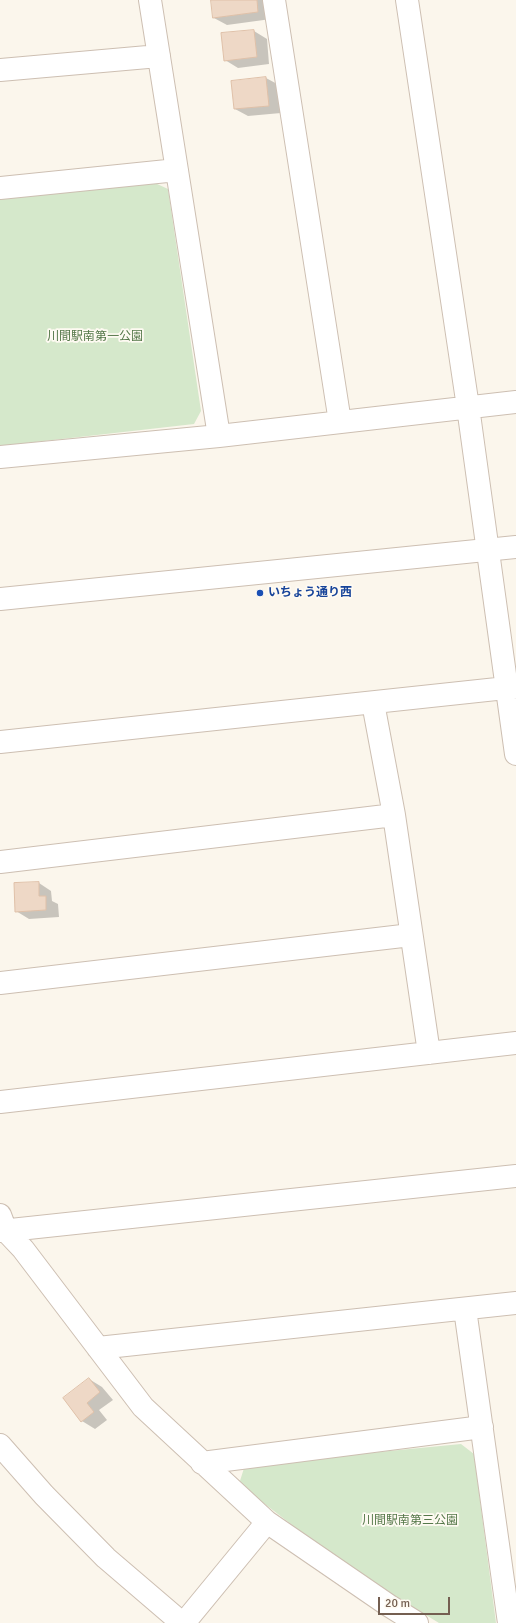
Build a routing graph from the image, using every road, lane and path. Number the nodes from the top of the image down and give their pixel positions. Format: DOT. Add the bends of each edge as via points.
graph roads {
  1 [pos="150,0"];
  2 [pos="274,0"];
  3 [pos="407,0"];
  4 [pos="159,56"];
  5 [pos="0,70"];
  6 [pos="177,170"];
  7 [pos="0,188"];
  8 [pos="516,402"];
  9 [pos="468,407"];
  10 [pos="340,422"];
  11 [pos="219,436"];
  12 [pos="0,457"];
  13 [pos="516,547"];
  14 [pos="487,550"];
  15 [pos="0,599"];
  16 [pos="511,688"];
  17 [pos="373,703"];
  18 [pos="0,742"];
  19 [pos="516,754"];
  20 [pos="394,815"];
  21 [pos="0,862"];
  22 [pos="411,935"];
  23 [pos="0,983"];
  24 [pos="516,1043"];
  25 [pos="428,1053"];
  26 [pos="0,1102"];
  27 [pos="516,1176"];
  28 [pos="2,1226"];
  29 [pos="516,1303"];
  30 [pos="466,1308"];
  31 [pos="98,1348"];
  32 [pos="482,1427"];
  33 [pos="0,1445"];
  34 [pos="202,1463"];
  35 [pos="267,1522"];
  36 [pos="183,1623"];
  37 [pos="417,1623"];
  38 [pos="509,1623"];
  1 -- 4 [label="street"];
  2 -- 10 [label="street"];
  3 -- 9 [label="street"];
  4 -- 5 [label="street"];
  4 -- 6 [label="street"];
  6 -- 7 [label="street"];
  6 -- 11 [label="street"];
  8 -- 9 [label="street"];
  9 -- 10 [label="street"];
  9 -- 14 [label="street"];
  10 -- 11 [label="street"];
  11 -- 12 [label="street"];
  13 -- 14 [label="street"];
  14 -- 15 [label="street"];
  14 -- 16 [label="street"];
  16 -- 17 [label="street"];
  16 -- 19 [label="street"];
  17 -- 18 [label="street"];
  17 -- 20 [label="street"];
  20 -- 21 [label="street"];
  20 -- 22 [label="street"];
  22 -- 23 [label="street"];
  22 -- 25 [label="street"];
  24 -- 25 [label="street"];
  25 -- 26 [label="street"];
  27 -- 28 [label="street"];
  28 -- 31 [label="street" via="23,1249"];
  29 -- 30 [label="street"];
  30 -- 31 [label="street"];
  30 -- 32 [label="street"];
  31 -- 34 [label="street" via="143,1407"];
  32 -- 34 [label="street"];
  32 -- 38 [label="street"];
  33 -- 36 [label="street" via="106,1558"];
  34 -- 35 [label="street"];
  35 -- 36 [label="street"];
  35 -- 37 [label="street" via="388,1606"];
}
